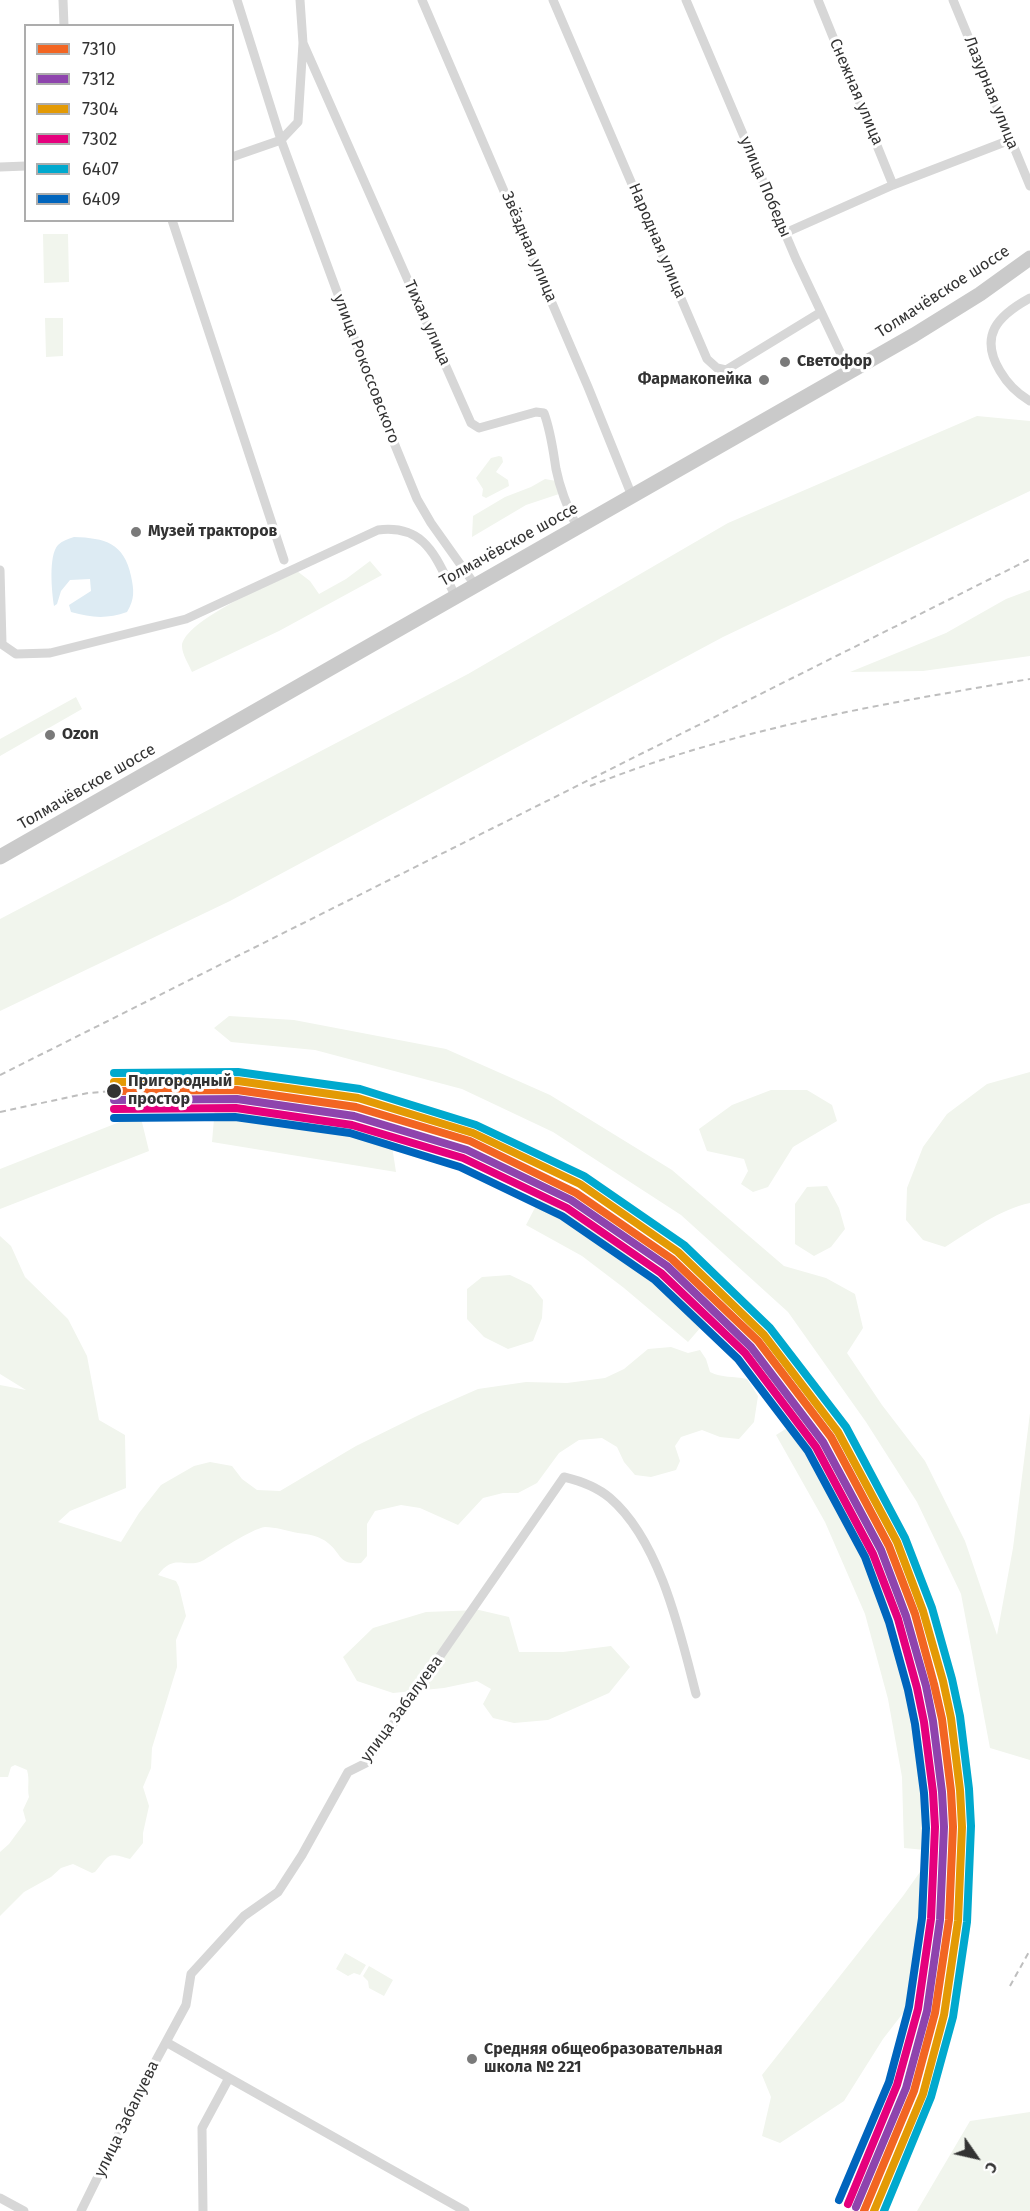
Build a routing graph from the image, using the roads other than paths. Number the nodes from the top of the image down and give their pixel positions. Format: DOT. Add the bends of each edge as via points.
graph roads {
  1 [pos="63,0"];
  2 [pos="237,0"];
  3 [pos="300,0"];
  4 [pos="422,0"];
  5 [pos="553,0"];
  6 [pos="686,0"];
  7 [pos="818,0"];
  8 [pos="953,0"];
  9 [pos="64,24"];
  10 [pos="303,43"];
  11 [pos="281,140"];
  12 [pos="1010,140"];
  13 [pos="234,157"];
  14 [pos="24,166"];
  15 [pos="0,167"];
  16 [pos="893,185"];
  17 [pos="1030,186"];
  18 [pos="173,222"];
  19 [pos="785,233"];
  20 [pos="1030,258"];
  21 [pos="1030,298"];
  22 [pos="821,312"];
  23 [pos="849,371"];
  24 [pos="1030,401"];
  25 [pos="632,496"];
  26 [pos="577,527"];
  27 [pos="284,560"];
  28 [pos="0,570"];
  29 [pos="475,585"];
  30 [pos="455,596"];
  31 [pos="1,643"];
  32 [pos="0,857"];
  33 [pos="696,1694"];
  34 [pos="166,2042"];
  35 [pos="229,2078"];
  36 [pos="0,2198"];
  37 [pos="24,2211"];
  38 [pos="81,2211"];
  39 [pos="203,2211"];
  40 [pos="465,2211"];
  1 -- 9 [label="street"];
  2 -- 11 [label="street, улица Рокоссовского"];
  3 -- 10 [label="street"];
  4 -- 25 [label="street, Звёздная улица"];
  5 -- 22 [label="street, Народная улица" via="707,358 717,368 726,370"];
  6 -- 19 [label="street, улица Победы"];
  7 -- 16 [label="street, Снежная улица"];
  8 -- 12 [label="street, Лазурная улица"];
  10 -- 11 [label="street" via="298,122"];
  10 -- 26 [label="street, Тихая улица" via="471,423 479,428 536,412 544,414 557,471"];
  11 -- 13 [label="street"];
  11 -- 29 [label="street, улица Рокоссовского" via="417,499"];
  12 -- 16 [label="street"];
  12 -- 17 [label="street, Лазурная улица"];
  14 -- 15 [label="street"];
  16 -- 19 [label="street"];
  18 -- 27 [label="street"];
  19 -- 22 [label="street, улица Победы"];
  20 -- 23 [label="main road, Толмачёвское шоссе" via="980,294"];
  21 -- 24 [label="street" via="994,328 989,340 992,358 1005,379"];
  22 -- 23 [label="street, улица Победы"];
  23 -- 25 [label="main road, Толмачёвское шоссе"];
  25 -- 26 [label="main road, Толмачёвское шоссе"];
  26 -- 29 [label="main road, Толмачёвское шоссе"];
  28 -- 31 [label="street"];
  29 -- 30 [label="main road, Толмачёвское шоссе"];
  30 -- 31 [label="street" via="430,549 416,535 396,528 378,530 186,619 50,653 16,654"];
  30 -- 32 [label="main road, Толмачёвское шоссе"];
  33 -- 34 [label="street, улица Забалуева" via="680,1633 652,1556 632,1523 610,1497 584,1482 564,1477 366,1763 348,1772 278,1892 244,1916 191,1974 186,2005"];
  34 -- 35 [label="street"];
  34 -- 38 [label="street, улица Забалуева"];
  35 -- 39 [label="street" via="202,2128"];
  35 -- 40 [label="street"];
  36 -- 37 [label="street"];
}
